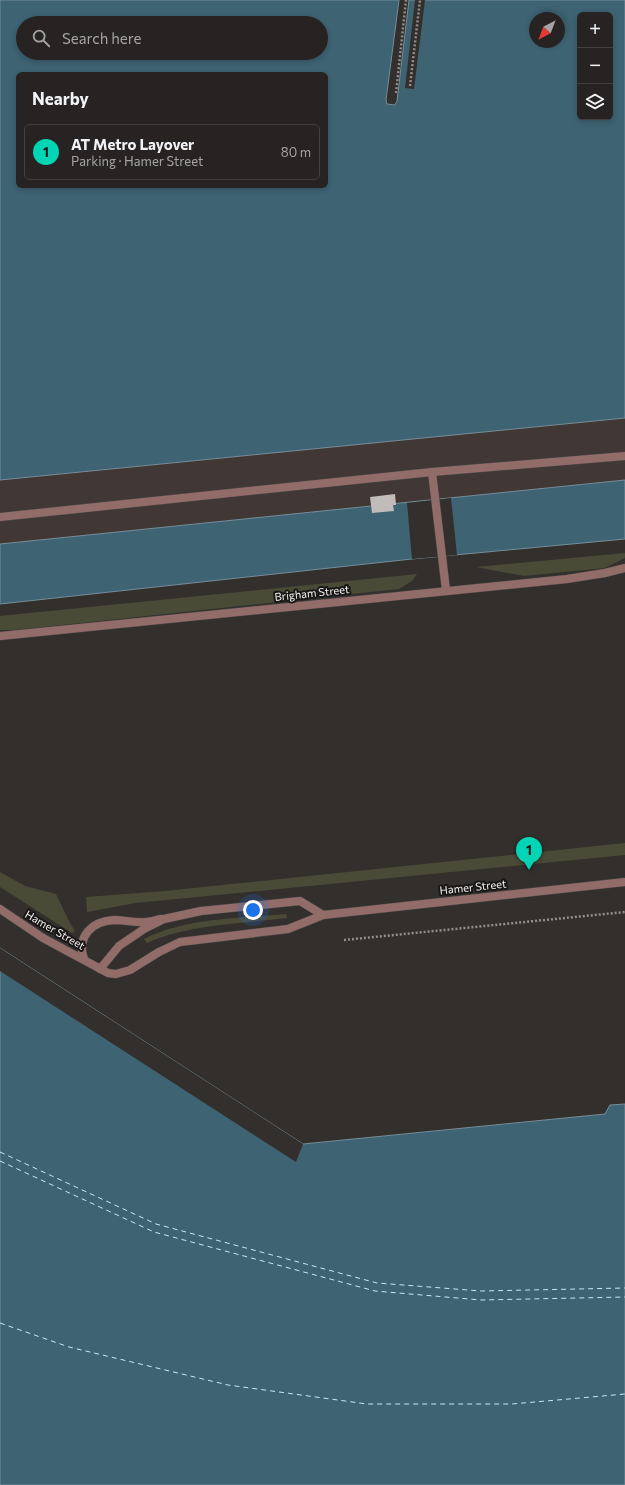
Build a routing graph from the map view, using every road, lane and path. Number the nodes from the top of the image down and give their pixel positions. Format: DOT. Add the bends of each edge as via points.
graph roads {
  1 [pos="406,0"];
  2 [pos="420,0"];
  3 [pos="410,86"];
  4 [pos="396,93"];
  5 [pos="625,456"];
  6 [pos="432,472"];
  7 [pos="0,517"];
  8 [pos="625,568"];
  9 [pos="446,590"];
  10 [pos="0,636"];
  11 [pos="625,882"];
  12 [pos="0,909"];
  13 [pos="625,912"];
  14 [pos="323,914"];
  15 [pos="164,919"];
  16 [pos="344,940"];
  17 [pos="84,959"];
  18 [pos="100,969"];
  1 -- 4 [label="path"];
  2 -- 3 [label="path"];
  5 -- 6 [label="street"];
  6 -- 7 [label="street"];
  6 -- 9 [label="street"];
  8 -- 9 [label="street, Brigham Street" via="606,574 567,579"];
  9 -- 10 [label="street, Brigham Street"];
  11 -- 14 [label="street, Hamer Street"];
  12 -- 17 [label="street, Hamer Street" via="43,938"];
  13 -- 16 [label="path"];
  14 -- 15 [label="street" via="300,901 200,910"];
  14 -- 18 [label="street, Hamer Street" via="288,929 180,942 123,973"];
  15 -- 17 [label="street" via="146,922 116,920 99,924 88,931 82,942 80,950"];
  15 -- 18 [label="street" via="119,946"];
  17 -- 18 [label="street, Hamer Street"];
}
